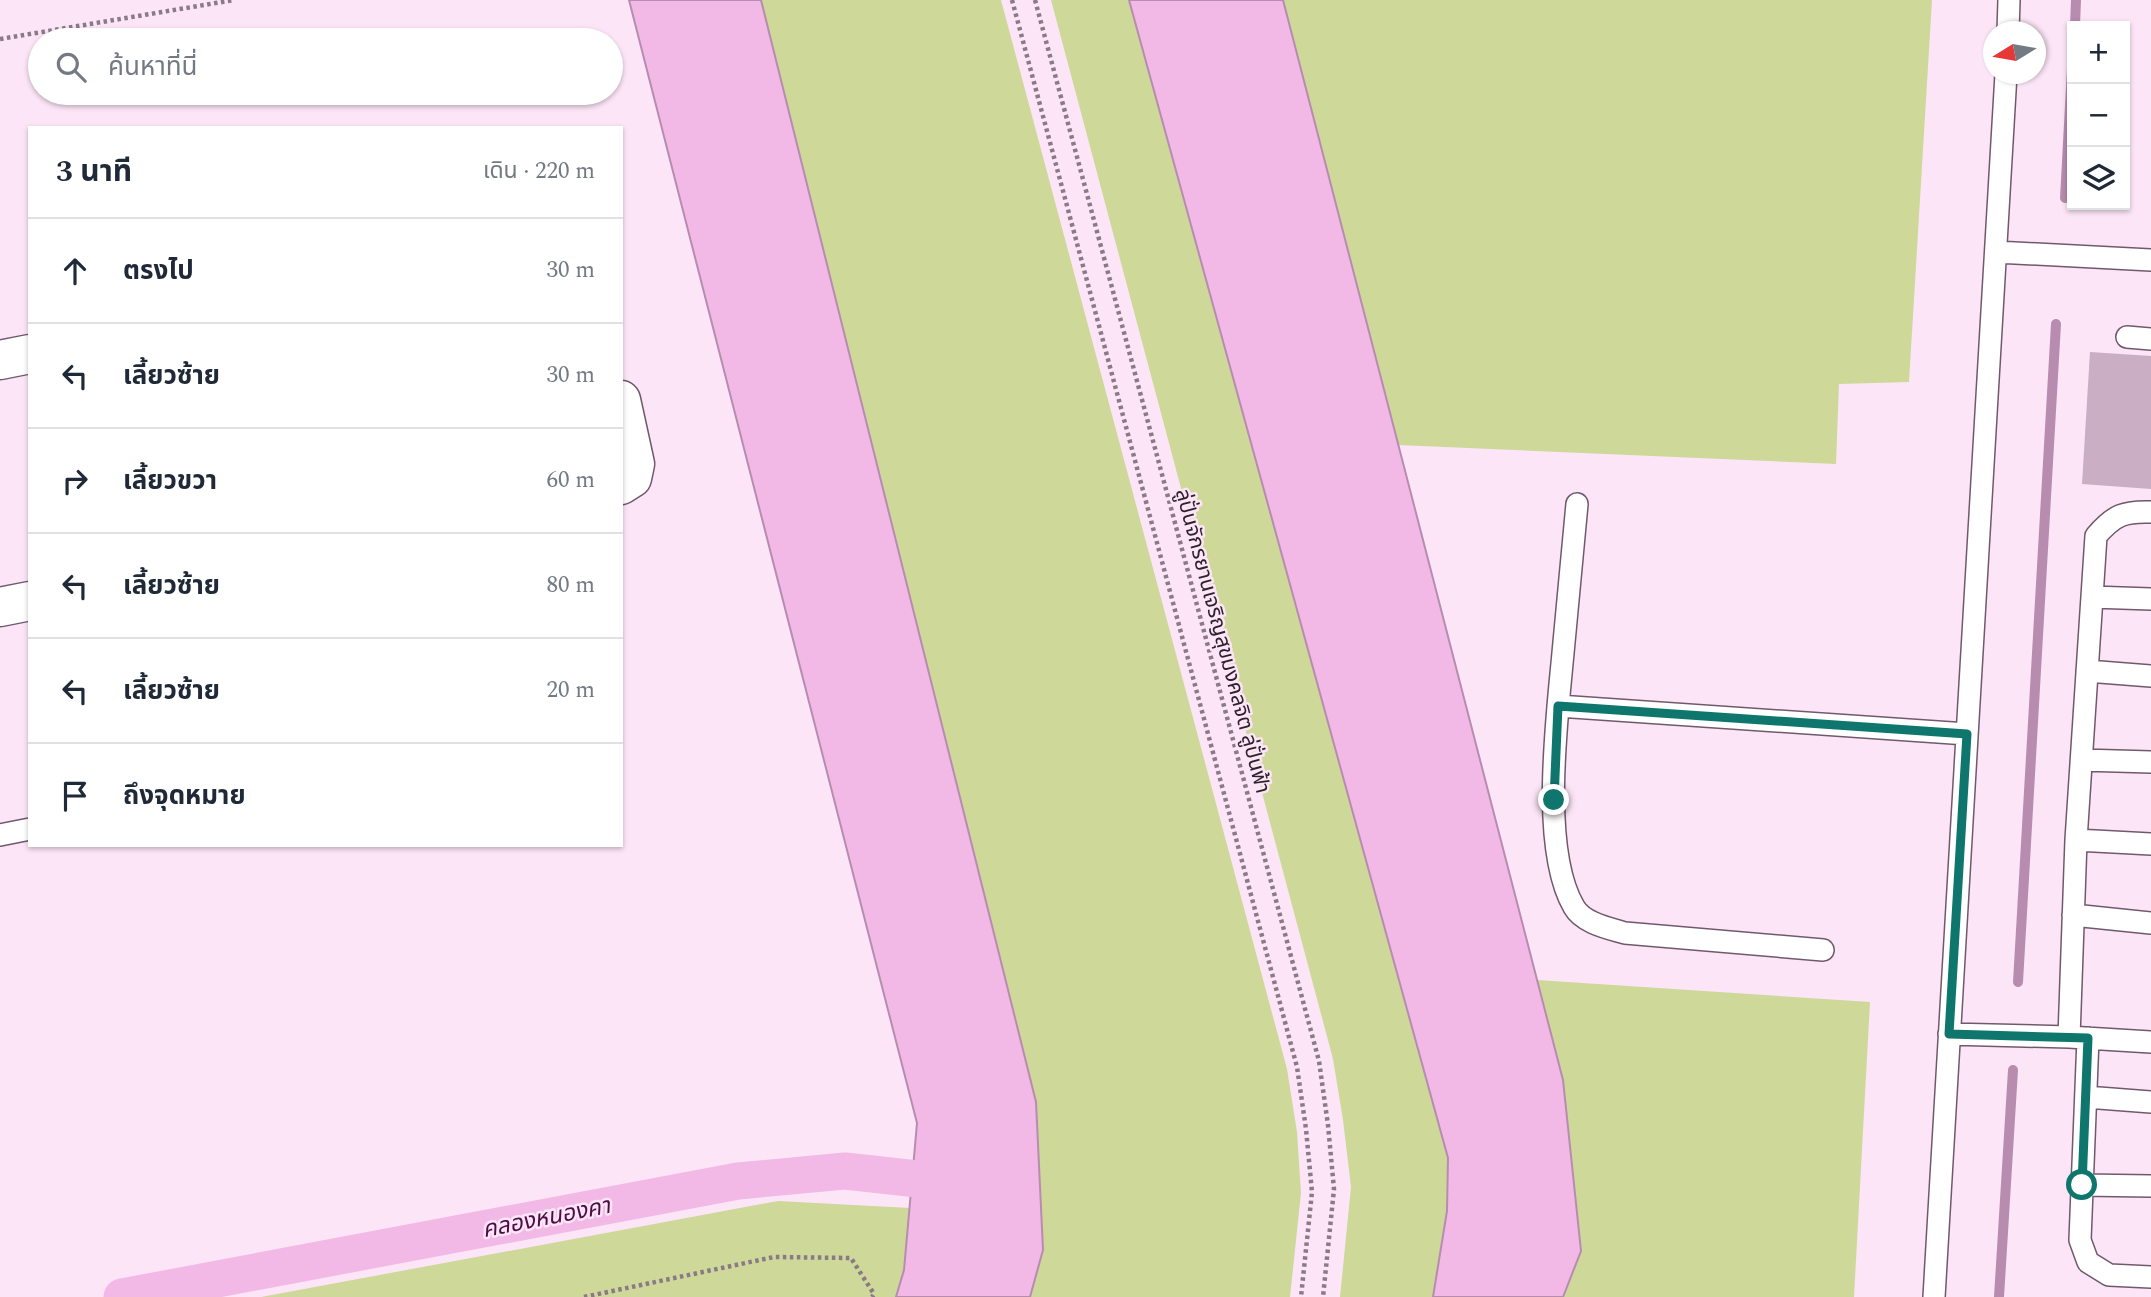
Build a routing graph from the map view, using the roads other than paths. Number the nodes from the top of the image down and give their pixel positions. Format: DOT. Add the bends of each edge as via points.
graph roads {
  1 [pos="2009,0"];
  2 [pos="2008,21"];
  3 [pos="2005,84"];
  4 [pos="1996,252"];
  5 [pos="2151,260"];
  6 [pos="2127,337"];
  7 [pos="2151,339"];
  8 [pos="28,354"];
  9 [pos="0,360"];
  10 [pos="623,409"];
  11 [pos="623,484"];
  12 [pos="1577,504"];
  13 [pos="2151,512"];
  14 [pos="2092,597"];
  15 [pos="2151,599"];
  16 [pos="28,601"];
  17 [pos="0,607"];
  18 [pos="2087,671"];
  19 [pos="2151,676"];
  20 [pos="1558,706"];
  21 [pos="1967,734"];
  22 [pos="2082,761"];
  23 [pos="2151,762"];
  24 [pos="28,829"];
  25 [pos="0,835"];
  26 [pos="2076,840"];
  27 [pos="2151,844"];
  28 [pos="2073,915"];
  29 [pos="2151,923"];
  30 [pos="1823,950"];
  31 [pos="1949,1034"];
  32 [pos="2078,1037"];
  33 [pos="2151,1042"];
  34 [pos="2086,1097"];
  35 [pos="2151,1102"];
  36 [pos="2082,1185"];
  37 [pos="2151,1186"];
  38 [pos="2151,1277"];
  39 [pos="1934,1297"];
  1 -- 2 [label="lane"];
  3 -- 4 [label="lane"];
  4 -- 5 [label="lane"];
  4 -- 21 [label="lane"];
  6 -- 7 [label="lane"];
  8 -- 9 [label="street"];
  10 -- 11 [label="street" via="635,464 632,478"];
  12 -- 20 [label="lane"];
  13 -- 14 [label="lane" via="2129,511 2109,521 2096,536"];
  14 -- 15 [label="lane"];
  14 -- 18 [label="lane"];
  16 -- 17 [label="street"];
  18 -- 19 [label="lane"];
  18 -- 22 [label="lane"];
  20 -- 21 [label="lane"];
  20 -- 30 [label="lane" via="1557,854 1575,909 1598,925 1625,933"];
  21 -- 31 [label="lane"];
  22 -- 23 [label="lane"];
  22 -- 26 [label="lane"];
  24 -- 25 [label="lane"];
  26 -- 27 [label="lane"];
  26 -- 28 [label="lane"];
  28 -- 29 [label="lane"];
  28 -- 32 [label="lane"];
  31 -- 32 [label="lane"];
  31 -- 39 [label="lane"];
  32 -- 33 [label="lane"];
  32 -- 34 [label="lane"];
  34 -- 35 [label="lane"];
  34 -- 36 [label="lane"];
  36 -- 37 [label="lane"];
  36 -- 38 [label="lane" via="2080,1240 2088,1262 2109,1275"];
}
